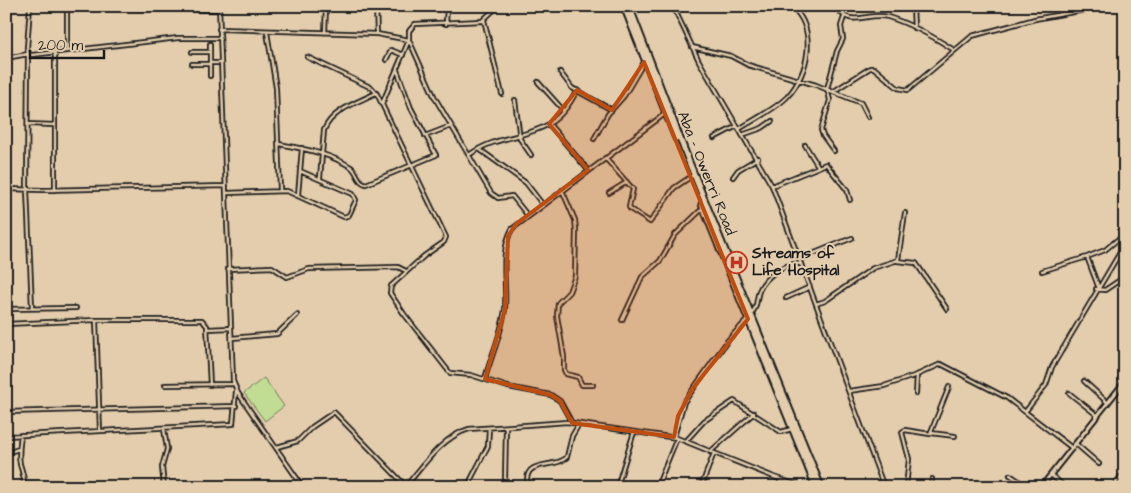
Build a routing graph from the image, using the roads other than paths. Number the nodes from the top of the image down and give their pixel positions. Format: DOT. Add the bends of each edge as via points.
graph roads {
  1 [pos="30,6"];
  2 [pos="40,6"];
  3 [pos="326,6"];
  4 [pos="376,6"];
  5 [pos="454,6"];
  6 [pos="498,6"];
  7 [pos="624,6"];
  8 [pos="629,6"];
  9 [pos="673,6"];
  10 [pos="791,6"];
  11 [pos="836,6"];
  12 [pos="913,6"];
  13 [pos="1107,6"];
  14 [pos="67,7"];
  15 [pos="111,7"];
  16 [pos="447,7"];
  17 [pos="170,8"];
  18 [pos="219,8"];
  19 [pos="844,17"];
  20 [pos="484,20"];
  21 [pos="446,24"];
  22 [pos="914,28"];
  23 [pos="219,29"];
  24 [pos="267,32"];
  25 [pos="325,33"];
  26 [pos="377,34"];
  27 [pos="220,38"];
  28 [pos="409,40"];
  29 [pos="210,44"];
  30 [pos="692,48"];
  31 [pos="67,50"];
  32 [pos="954,50"];
  33 [pos="55,52"];
  34 [pos="192,52"];
  35 [pos="210,52"];
  36 [pos="28,54"];
  37 [pos="403,55"];
  38 [pos="307,57"];
  39 [pos="6,58"];
  40 [pos="386,60"];
  41 [pos="644,62"];
  42 [pos="220,63"];
  43 [pos="192,64"];
  44 [pos="210,64"];
  45 [pos="397,70"];
  46 [pos="560,72"];
  47 [pos="210,76"];
  48 [pos="798,80"];
  49 [pos="538,82"];
  50 [pos="827,89"];
  51 [pos="577,90"];
  52 [pos="835,92"];
  53 [pos="376,93"];
  54 [pos="502,94"];
  55 [pos="515,100"];
  56 [pos="830,100"];
  57 [pos="382,104"];
  58 [pos="612,110"];
  59 [pos="564,111"];
  60 [pos="666,114"];
  61 [pos="868,117"];
  62 [pos="772,121"];
  63 [pos="28,124"];
  64 [pos="549,124"];
  65 [pos="55,125"];
  66 [pos="451,126"];
  67 [pos="738,128"];
  68 [pos="742,135"];
  69 [pos="425,136"];
  70 [pos="520,137"];
  71 [pos="714,138"];
  72 [pos="594,139"];
  73 [pos="279,144"];
  74 [pos="805,146"];
  75 [pos="302,148"];
  76 [pos="479,148"];
  77 [pos="834,151"];
  78 [pos="323,154"];
  79 [pos="469,155"];
  80 [pos="531,155"];
  81 [pos="605,158"];
  82 [pos="758,158"];
  83 [pos="818,166"];
  84 [pos="411,167"];
  85 [pos="588,170"];
  86 [pos="300,171"];
  87 [pos="692,176"];
  88 [pos="733,177"];
  89 [pos="320,178"];
  90 [pos="627,182"];
  91 [pos="226,186"];
  92 [pos="772,186"];
  93 [pos="6,189"];
  94 [pos="27,190"];
  95 [pos="55,190"];
  96 [pos="280,190"];
  97 [pos="562,190"];
  98 [pos="227,193"];
  99 [pos="609,193"];
  100 [pos="298,195"];
  101 [pos="850,200"];
  102 [pos="543,205"];
  103 [pos="704,208"];
  104 [pos="905,213"];
  105 [pos="528,216"];
  106 [pos="852,238"];
  107 [pos="1125,243"];
  108 [pos="1087,257"];
  109 [pos="800,259"];
  110 [pos="897,261"];
  111 [pos="802,264"];
  112 [pos="228,269"];
  113 [pos="406,271"];
  114 [pos="1042,271"];
  115 [pos="1123,278"];
  116 [pos="810,287"];
  117 [pos="1097,288"];
  118 [pos="786,298"];
  119 [pos="816,304"];
  120 [pos="32,308"];
  121 [pos="76,308"];
  122 [pos="6,309"];
  123 [pos="947,309"];
  124 [pos="297,315"];
  125 [pos="750,317"];
  126 [pos="96,320"];
  127 [pos="622,320"];
  128 [pos="6,324"];
  129 [pos="231,328"];
  130 [pos="207,330"];
  131 [pos="232,338"];
  132 [pos="917,375"];
  133 [pos="485,379"];
  134 [pos="1084,381"];
  135 [pos="1125,381"];
  136 [pos="210,384"];
  137 [pos="234,384"];
  138 [pos="165,385"];
  139 [pos="593,385"];
  140 [pos="949,387"];
  141 [pos="236,390"];
  142 [pos="849,391"];
  143 [pos="1069,393"];
  144 [pos="916,394"];
  145 [pos="1108,403"];
  146 [pos="236,406"];
  147 [pos="98,409"];
  148 [pos="6,412"];
  149 [pos="1026,412"];
  150 [pos="754,413"];
  151 [pos="1098,416"];
  152 [pos="572,423"];
  153 [pos="579,424"];
  154 [pos="489,428"];
  155 [pos="506,428"];
  156 [pos="164,429"];
  157 [pos="792,429"];
  158 [pos="100,431"];
  159 [pos="634,432"];
  160 [pos="932,433"];
  161 [pos="21,435"];
  162 [pos="6,436"];
  163 [pos="954,436"];
  164 [pos="676,438"];
  165 [pos="686,441"];
  166 [pos="1076,444"];
  167 [pos="277,447"];
  168 [pos="1073,448"];
  169 [pos="19,449"];
  170 [pos="710,452"];
  171 [pos="6,453"];
  172 [pos="714,453"];
  173 [pos="1099,464"];
  174 [pos="1125,472"];
  175 [pos="1010,475"];
  176 [pos="1051,475"];
  177 [pos="932,478"];
  178 [pos="781,480"];
  179 [pos="506,481"];
  180 [pos="405,486"];
  181 [pos="24,487"];
  182 [pos="164,487"];
  183 [pos="304,487"];
  184 [pos="467,487"];
  185 [pos="528,487"];
  186 [pos="617,487"];
  187 [pos="657,487"];
  188 [pos="701,487"];
  189 [pos="778,487"];
  190 [pos="803,487"];
  191 [pos="816,487"];
  192 [pos="821,487"];
  193 [pos="884,487"];
  194 [pos="906,487"];
  195 [pos="931,487"];
  196 [pos="1028,487"];
  197 [pos="1041,487"];
  198 [pos="1065,487"];
  199 [pos="1112,487"];
  1 -- 36 [label="street"];
  2 -- 14 [label="street"];
  3 -- 25 [label="street"];
  4 -- 26 [label="street"];
  5 -- 16 [label="street"];
  6 -- 20 [label="street"];
  7 -- 41 [label="highway, Aba - Owerri Road"];
  8 -- 125 [label="highway, Aba - Owerri Road"];
  9 -- 30 [label="street"];
  10 -- 48 [label="street" via="804,25 808,46"];
  11 -- 19 [label="street"];
  12 -- 22 [label="street"];
  13 -- 32 [label="street" via="1035,19 972,36"];
  14 -- 15 [label="street"];
  14 -- 31 [label="street"];
  15 -- 17 [label="street"];
  16 -- 21 [label="street"];
  17 -- 18 [label="street"];
  18 -- 23 [label="street"];
  19 -- 22 [label="street" via="855,20 880,15"];
  19 -- 50 [label="street" via="841,26 843,39"];
  20 -- 21 [label="street"];
  20 -- 54 [label="street"];
  21 -- 28 [label="street" via="415,24 409,32"];
  22 -- 32 [label="street"];
  23 -- 24 [label="street"];
  23 -- 27 [label="street"];
  24 -- 25 [label="street"];
  24 -- 73 [label="street" via="276,88"];
  25 -- 26 [label="street"];
  26 -- 28 [label="street"];
  27 -- 31 [label="street" via="178,38"];
  27 -- 42 [label="street"];
  28 -- 37 [label="street"];
  28 -- 66 [label="street" via="434,98"];
  29 -- 35 [label="street"];
  30 -- 48 [label="street" via="723,53 748,65"];
  30 -- 67 [label="street"];
  31 -- 33 [label="street"];
  32 -- 52 [label="street" via="908,90 898,88 870,68"];
  33 -- 36 [label="street"];
  33 -- 65 [label="street"];
  34 -- 35 [label="street"];
  35 -- 44 [label="street"];
  36 -- 39 [label="street"];
  36 -- 63 [label="street"];
  37 -- 40 [label="street" via="391,50"];
  37 -- 45 [label="street"];
  38 -- 53 [label="street" via="372,88"];
  41 -- 58 [label="street"];
  41 -- 60 [label="highway, Aba - Owerri Road"];
  42 -- 44 [label="street"];
  42 -- 91 [label="street"];
  43 -- 44 [label="street"];
  44 -- 47 [label="street"];
  45 -- 57 [label="street"];
  45 -- 69 [label="street"];
  46 -- 51 [label="street"];
  48 -- 50 [label="street"];
  48 -- 67 [label="street" via="785,98"];
  49 -- 59 [label="street"];
  50 -- 52 [label="street"];
  50 -- 56 [label="street"];
  51 -- 58 [label="street"];
  51 -- 59 [label="street"];
  52 -- 56 [label="street"];
  52 -- 61 [label="street" via="861,103"];
  53 -- 57 [label="street"];
  53 -- 78 [label="street" via="340,110 327,124"];
  55 -- 70 [label="street"];
  56 -- 77 [label="street" via="821,132"];
  57 -- 84 [label="street"];
  58 -- 72 [label="street"];
  59 -- 64 [label="street"];
  60 -- 81 [label="street"];
  60 -- 87 [label="highway, Aba - Owerri Road"];
  62 -- 68 [label="street"];
  63 -- 65 [label="street"];
  63 -- 94 [label="street"];
  64 -- 70 [label="street"];
  64 -- 85 [label="street"];
  65 -- 95 [label="street"];
  66 -- 69 [label="street"];
  66 -- 79 [label="street"];
  67 -- 68 [label="street"];
  67 -- 71 [label="street"];
  68 -- 82 [label="street"];
  69 -- 84 [label="street" via="436,155"];
  70 -- 76 [label="street"];
  70 -- 80 [label="street"];
  73 -- 75 [label="street"];
  73 -- 96 [label="street"];
  74 -- 83 [label="street"];
  75 -- 78 [label="street"];
  75 -- 86 [label="street"];
  76 -- 79 [label="street"];
  76 -- 102 [label="street" via="526,183"];
  78 -- 84 [label="street" via="352,168 359,180 366,184"];
  78 -- 89 [label="street"];
  79 -- 105 [label="street" via="494,197 512,196"];
  81 -- 85 [label="street"];
  81 -- 90 [label="street"];
  82 -- 88 [label="street" via="738,170"];
  82 -- 92 [label="street"];
  83 -- 92 [label="street"];
  83 -- 101 [label="street" via="828,165 847,190"];
  84 -- 113 [label="street" via="446,237 444,242"];
  85 -- 97 [label="street"];
  86 -- 89 [label="street"];
  86 -- 100 [label="street"];
  87 -- 90 [label="street" via="674,188 650,222 629,207 634,191"];
  87 -- 103 [label="highway, Aba - Owerri Road"];
  89 -- 100 [label="street" via="356,196 347,217"];
  90 -- 99 [label="street"];
  91 -- 95 [label="street"];
  91 -- 98 [label="street"];
  92 -- 109 [label="street"];
  93 -- 94 [label="street"];
  94 -- 95 [label="street"];
  94 -- 120 [label="street"];
  96 -- 98 [label="street"];
  96 -- 100 [label="street"];
  97 -- 102 [label="street"];
  97 -- 139 [label="street" via="576,230 574,276 569,292 558,303 564,370 566,374 578,377 582,385"];
  98 -- 112 [label="street"];
  102 -- 105 [label="street"];
  103 -- 125 [label="highway, Aba - Owerri Road"];
  103 -- 127 [label="street" via="675,235 660,261 642,277"];
  104 -- 110 [label="street"];
  105 -- 133 [label="street" via="516,224 508,236 505,309"];
  106 -- 109 [label="street"];
  107 -- 108 [label="street" via="1117,240 1105,250"];
  107 -- 117 [label="street"];
  108 -- 114 [label="street"];
  108 -- 117 [label="street"];
  109 -- 111 [label="street"];
  110 -- 119 [label="street" via="873,268"];
  110 -- 123 [label="street" via="916,263"];
  111 -- 116 [label="street"];
  111 -- 125 [label="street" via="791,264 767,279"];
  112 -- 113 [label="street" via="272,267 287,277 323,268 398,267"];
  112 -- 129 [label="street"];
  113 -- 133 [label="street" via="391,286 390,293 404,314 450,373"];
  115 -- 117 [label="street" via="1105,290"];
  116 -- 118 [label="street"];
  116 -- 119 [label="street"];
  117 -- 149 [label="street" via="1052,367 1046,385"];
  119 -- 142 [label="street"];
  120 -- 121 [label="street"];
  120 -- 122 [label="street"];
  124 -- 131 [label="street" via="277,334"];
  125 -- 157 [label="highway, Aba - Owerri Road"];
  125 -- 164 [label="street" via="692,388 678,416"];
  125 -- 192 [label="highway, Aba - Owerri Road"];
  126 -- 128 [label="street"];
  126 -- 130 [label="street" via="202,320"];
  126 -- 147 [label="street"];
  129 -- 130 [label="street"];
  129 -- 131 [label="street"];
  130 -- 136 [label="street"];
  131 -- 137 [label="street"];
  132 -- 142 [label="street" via="879,387"];
  132 -- 144 [label="street"];
  132 -- 149 [label="street" via="940,364 1007,398"];
  133 -- 152 [label="street" via="551,395 560,401"];
  134 -- 145 [label="street"];
  135 -- 145 [label="street"];
  136 -- 137 [label="street"];
  136 -- 138 [label="street"];
  137 -- 141 [label="street"];
  140 -- 160 [label="street"];
  141 -- 146 [label="street"];
  141 -- 167 [label="street"];
  142 -- 193 [label="street"];
  143 -- 151 [label="street"];
  145 -- 151 [label="street"];
  146 -- 147 [label="street"];
  146 -- 156 [label="street" via="233,424"];
  147 -- 148 [label="street"];
  147 -- 158 [label="street"];
  149 -- 168 [label="street"];
  150 -- 157 [label="street" via="781,432"];
  150 -- 165 [label="street" via="734,401 704,421"];
  150 -- 170 [label="street"];
  151 -- 166 [label="street"];
  152 -- 153 [label="street"];
  152 -- 155 [label="street" via="551,422"];
  153 -- 159 [label="street"];
  153 -- 185 [label="street" via="567,457 556,464 541,465 530,471 526,478"];
  154 -- 155 [label="street"];
  154 -- 180 [label="street" via="469,429 452,436"];
  154 -- 184 [label="street" via="488,446"];
  155 -- 179 [label="street"];
  156 -- 158 [label="street"];
  156 -- 182 [label="street" via="167,449 162,467"];
  157 -- 191 [label="highway, Aba - Owerri Road"];
  158 -- 161 [label="street"];
  159 -- 164 [label="street"];
  159 -- 186 [label="street"];
  160 -- 163 [label="street"];
  160 -- 194 [label="street" via="902,432 909,459"];
  161 -- 162 [label="street"];
  161 -- 169 [label="street"];
  164 -- 165 [label="street"];
  164 -- 187 [label="street"];
  165 -- 170 [label="street"];
  166 -- 168 [label="street"];
  166 -- 173 [label="street"];
  167 -- 180 [label="street" via="298,441 312,426 334,412"];
  167 -- 183 [label="street"];
  168 -- 176 [label="street"];
  169 -- 171 [label="street"];
  169 -- 181 [label="street"];
  170 -- 172 [label="street"];
  172 -- 178 [label="street"];
  172 -- 188 [label="street"];
  174 -- 199 [label="street"];
  175 -- 196 [label="street"];
  176 -- 197 [label="street"];
  176 -- 198 [label="street"];
  177 -- 195 [label="street"];
  178 -- 189 [label="street"];
  178 -- 190 [label="street"];
}
